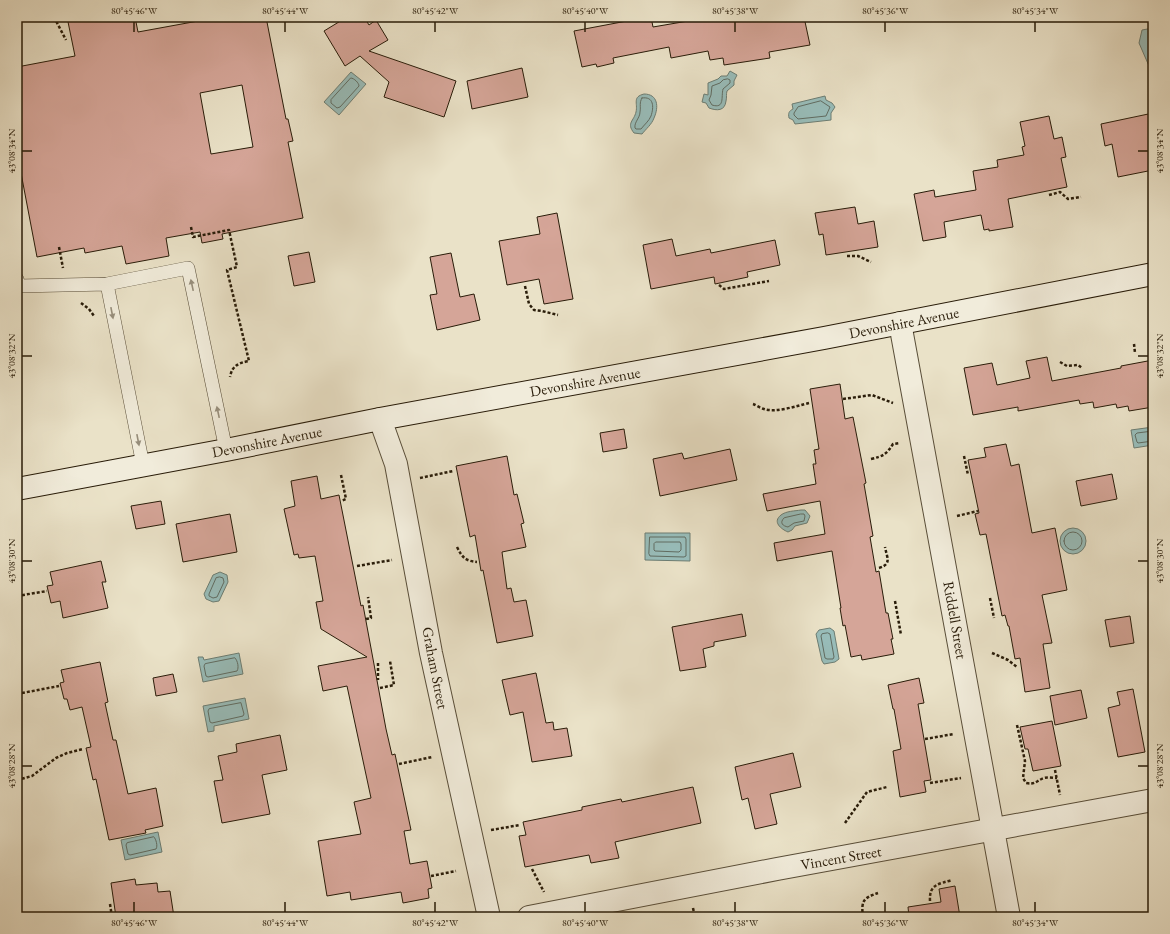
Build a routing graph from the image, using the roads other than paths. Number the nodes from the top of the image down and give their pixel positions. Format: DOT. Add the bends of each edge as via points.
graph roads {
  1 [pos="1153,274"];
  2 [pos="17,280"];
  3 [pos="107,284"];
  4 [pos="900,323"];
  5 [pos="380,419"];
  6 [pos="226,450"];
  7 [pos="143,465"];
  8 [pos="17,489"];
  9 [pos="1153,800"];
  10 [pos="993,829"];
  11 [pos="489,917"];
  12 [pos="529,917"];
  13 [pos="1009,917"];
  1 -- 4 [label="street, Devonshire Avenue"];
  2 -- 3 [label="lane" via="18,286"];
  6 -- 3 [label="lane, one-way" via="188,268"];
  3 -- 7 [label="lane, one-way"];
  4 -- 5 [label="street, Devonshire Avenue"];
  4 -- 10 [label="street, Riddell Street"];
  5 -- 6 [label="street, Devonshire Avenue"];
  5 -- 11 [label="street, Graham Street" via="400,482 431,653"];
  6 -- 7 [label="street, Devonshire Avenue"];
  7 -- 8 [label="street, Devonshire Avenue"];
  9 -- 10 [label="street, Vincent Street"];
  10 -- 12 [label="street, Vincent Street"];
  10 -- 13 [label="street, Riddell Street"];
}
